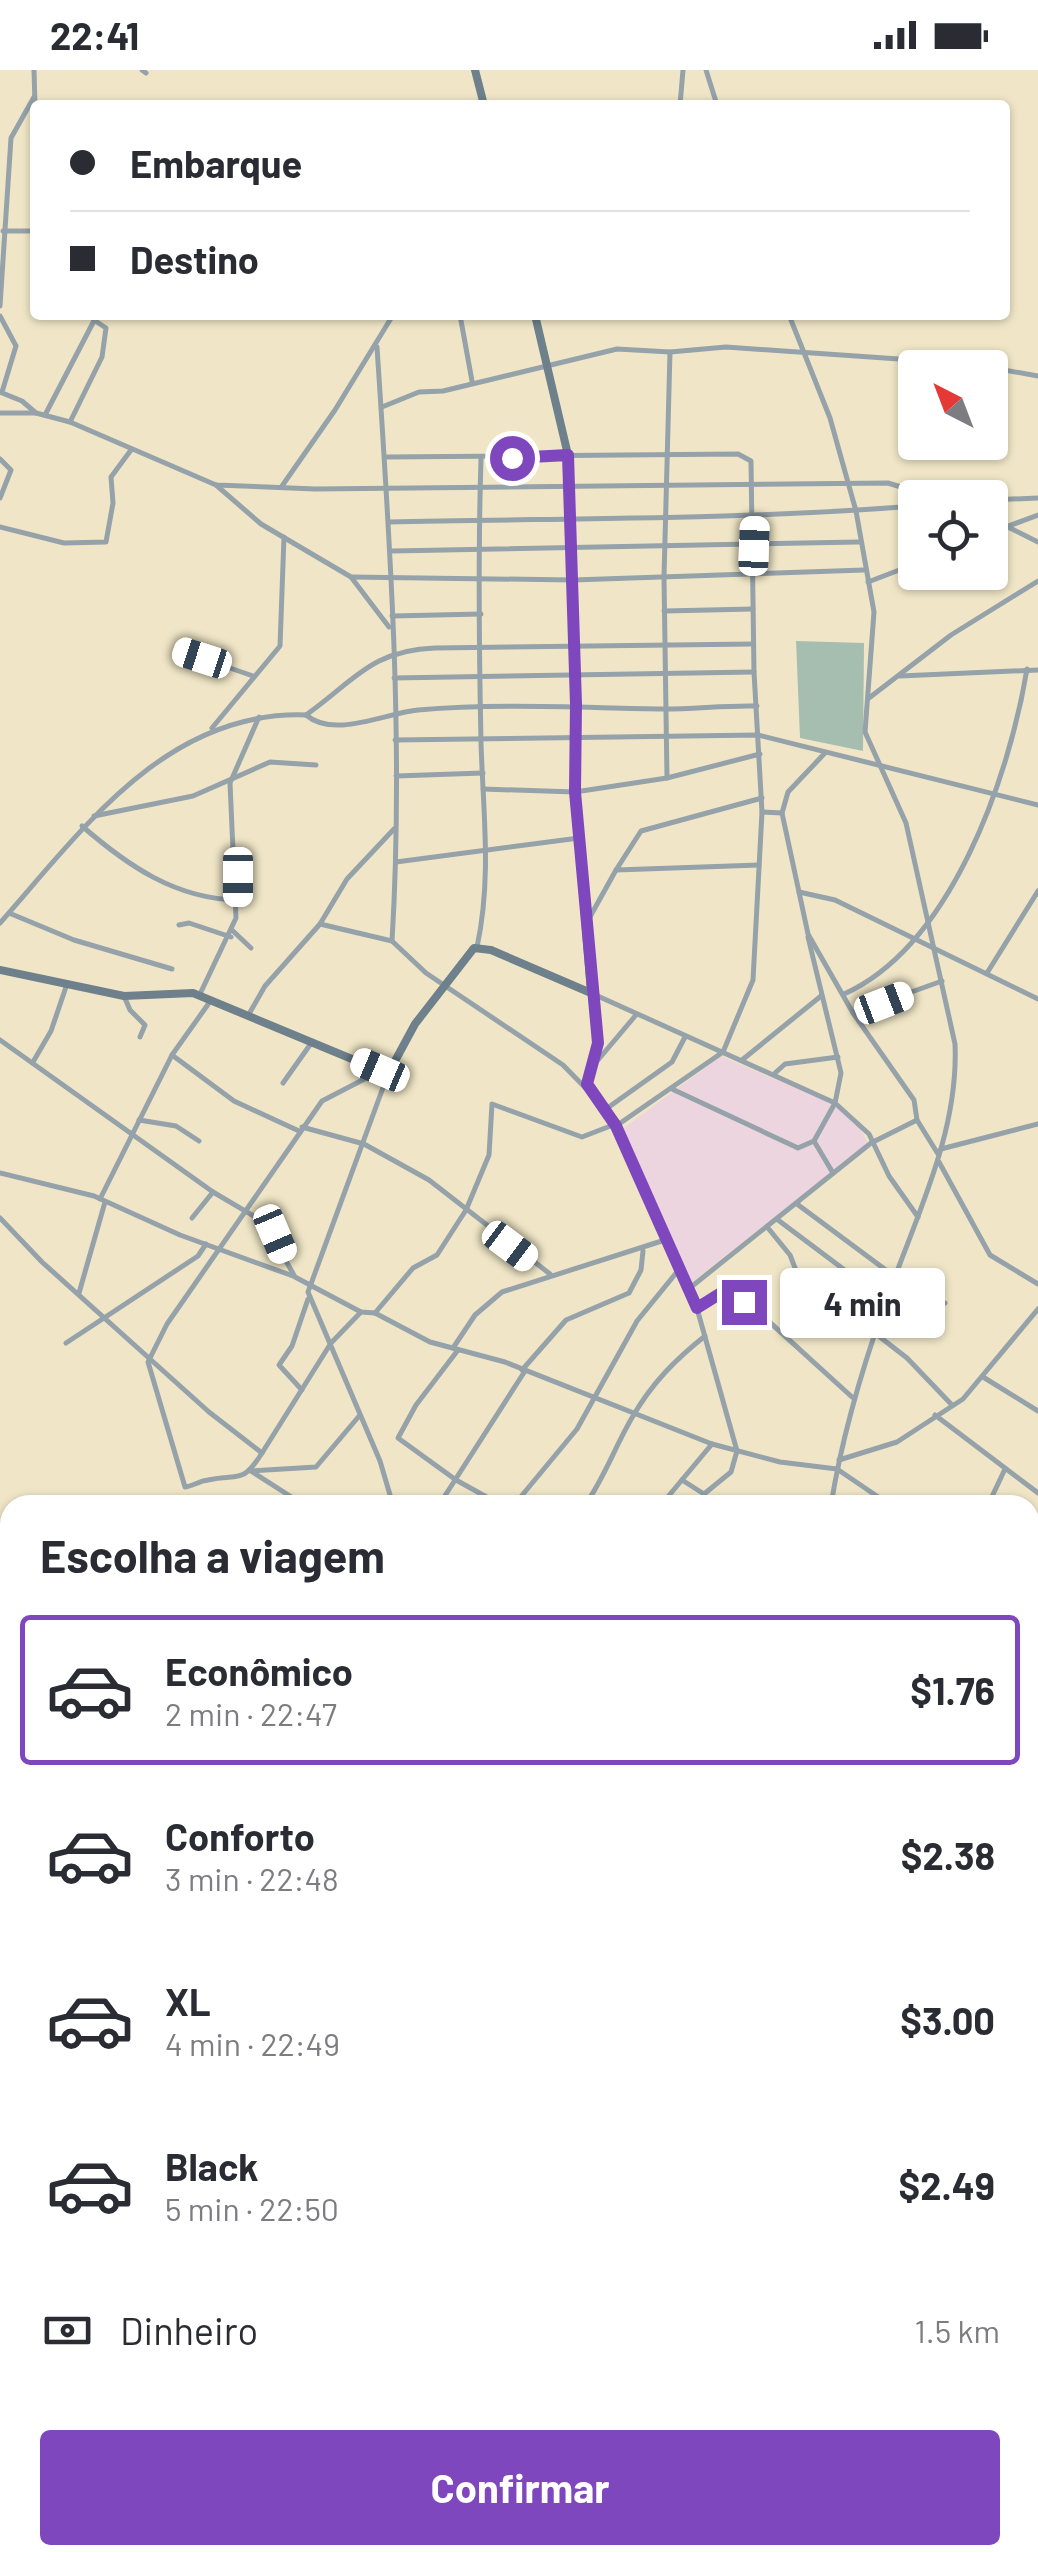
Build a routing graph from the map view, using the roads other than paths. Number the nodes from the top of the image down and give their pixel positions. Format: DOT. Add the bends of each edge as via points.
graph roads {
  1 [pos="34,70"];
  2 [pos="475,70"];
  3 [pos="683,70"];
  4 [pos="706,70"];
  5 [pos="34,97"];
  6 [pos="32,100"];
  7 [pos="34,100"];
  8 [pos="483,100"];
  9 [pos="680,100"];
  10 [pos="715,100"];
  11 [pos="30,104"];
  12 [pos="2,231"];
  13 [pos="30,231"];
  14 [pos="0,306"];
  15 [pos="0,316"];
  16 [pos="95,320"];
  17 [pos="98,320"];
  18 [pos="391,320"];
  19 [pos="461,320"];
  20 [pos="535,320"];
  21 [pos="791,320"];
  22 [pos="377,347"];
  23 [pos="670,352"];
  24 [pos="806,353"];
  25 [pos="546,364"];
  26 [pos="1038,376"];
  27 [pos="472,382"];
  28 [pos="1,392"];
  29 [pos="382,406"];
  30 [pos="0,412"];
  31 [pos="36,413"];
  32 [pos="45,416"];
  33 [pos="70,422"];
  34 [pos="131,450"];
  35 [pos="568,455"];
  36 [pos="666,456"];
  37 [pos="387,457"];
  38 [pos="0,459"];
  39 [pos="481,459"];
  40 [pos="846,483"];
  41 [pos="755,484"];
  42 [pos="216,485"];
  43 [pos="570,485"];
  44 [pos="282,486"];
  45 [pos="666,486"];
  46 [pos="898,486"];
  47 [pos="386,487"];
  48 [pos="480,488"];
  49 [pos="0,498"];
  50 [pos="1038,498"];
  51 [pos="1008,499"];
  52 [pos="898,507"];
  53 [pos="856,511"];
  54 [pos="1038,515"];
  55 [pos="570,516"];
  56 [pos="665,516"];
  57 [pos="754,517"];
  58 [pos="480,520"];
  59 [pos="388,522"];
  60 [pos="1008,526"];
  61 [pos="0,527"];
  62 [pos="1008,528"];
  63 [pos="284,537"];
  64 [pos="860,542"];
  65 [pos="1038,542"];
  66 [pos="664,546"];
  67 [pos="754,546"];
  68 [pos="572,548"];
  69 [pos="392,551"];
  70 [pos="482,551"];
  71 [pos="864,570"];
  72 [pos="898,571"];
  73 [pos="753,576"];
  74 [pos="351,577"];
  75 [pos="664,577"];
  76 [pos="393,580"];
  77 [pos="572,580"];
  78 [pos="482,581"];
  79 [pos="1038,581"];
  80 [pos="868,582"];
  81 [pos="753,609"];
  82 [pos="664,610"];
  83 [pos="481,614"];
  84 [pos="392,616"];
  85 [pos="391,629"];
  86 [pos="754,644"];
  87 [pos="574,645"];
  88 [pos="665,645"];
  89 [pos="480,649"];
  90 [pos="181,651"];
  91 [pos="391,652"];
  92 [pos="1027,669"];
  93 [pos="1038,670"];
  94 [pos="754,672"];
  95 [pos="666,675"];
  96 [pos="253,676"];
  97 [pos="575,676"];
  98 [pos="897,676"];
  99 [pos="394,678"];
  100 [pos="480,678"];
  101 [pos="888,680"];
  102 [pos="868,682"];
  103 [pos="870,698"];
  104 [pos="576,704"];
  105 [pos="757,706"];
  106 [pos="482,708"];
  107 [pos="668,709"];
  108 [pos="393,714"];
  109 [pos="306,716"];
  110 [pos="258,717"];
  111 [pos="211,729"];
  112 [pos="758,736"];
  113 [pos="668,737"];
  114 [pos="481,739"];
  115 [pos="576,739"];
  116 [pos="394,740"];
  117 [pos="825,753"];
  118 [pos="760,754"];
  119 [pos="876,764"];
  120 [pos="316,765"];
  121 [pos="483,773"];
  122 [pos="394,776"];
  123 [pos="667,778"];
  124 [pos="230,783"];
  125 [pos="483,789"];
  126 [pos="996,791"];
  127 [pos="575,792"];
  128 [pos="762,798"];
  129 [pos="1038,805"];
  130 [pos="762,812"];
  131 [pos="782,812"];
  132 [pos="92,816"];
  133 [pos="82,826"];
  134 [pos="394,829"];
  135 [pos="579,838"];
  136 [pos="488,850"];
  137 [pos="396,862"];
  138 [pos="759,865"];
  139 [pos="616,870"];
  140 [pos="1038,891"];
  141 [pos="799,892"];
  142 [pos="238,900"];
  143 [pos="9,913"];
  144 [pos="0,923"];
  145 [pos="320,924"];
  146 [pos="586,924"];
  147 [pos="179,926"];
  148 [pos="926,929"];
  149 [pos="232,934"];
  150 [pos="808,934"];
  151 [pos="392,941"];
  152 [pos="916,942"];
  153 [pos="930,944"];
  154 [pos="477,947"];
  155 [pos="250,948"];
  156 [pos="172,969"];
  157 [pos="0,970"];
  158 [pos="987,972"];
  159 [pos="942,980"];
  160 [pos="68,984"];
  161 [pos="446,986"];
  162 [pos="1038,990"];
  163 [pos="591,993"];
  164 [pos="844,994"];
  165 [pos="124,996"];
  166 [pos="199,996"];
  167 [pos="821,996"];
  168 [pos="1036,998"];
  169 [pos="208,1003"];
  170 [pos="853,1013"];
  171 [pos="249,1014"];
  172 [pos="636,1015"];
  173 [pos="140,1037"];
  174 [pos="685,1037"];
  175 [pos="0,1040"];
  176 [pos="312,1042"];
  177 [pos="723,1052"];
  178 [pos="172,1055"];
  179 [pos="838,1058"];
  180 [pos="742,1060"];
  181 [pos="33,1062"];
  182 [pos="596,1062"];
  183 [pos="384,1072"];
  184 [pos="774,1074"];
  185 [pos="283,1082"];
  186 [pos="587,1084"];
  187 [pos="672,1089"];
  188 [pos="834,1102"];
  189 [pos="606,1109"];
  190 [pos="140,1120"];
  191 [pos="917,1120"];
  192 [pos="1038,1124"];
  193 [pos="615,1125"];
  194 [pos="300,1129"];
  195 [pos="131,1133"];
  196 [pos="199,1141"];
  197 [pos="814,1141"];
  198 [pos="364,1144"];
  199 [pos="872,1144"];
  200 [pos="939,1154"];
  201 [pos="0,1173"];
  202 [pos="833,1173"];
  203 [pos="213,1192"];
  204 [pos="102,1200"];
  205 [pos="797,1204"];
  206 [pos="245,1210"];
  207 [pos="466,1210"];
  208 [pos="918,1217"];
  209 [pos="0,1218"];
  210 [pos="192,1218"];
  211 [pos="778,1220"];
  212 [pos="768,1228"];
  213 [pos="668,1239"];
  214 [pos="206,1244"];
  215 [pos="219,1250"];
  216 [pos="643,1251"];
  217 [pos="682,1268"];
  218 [pos="550,1274"];
  219 [pos="295,1276"];
  220 [pos="895,1276"];
  221 [pos="309,1284"];
  222 [pos="1038,1284"];
  223 [pos="691,1287"];
  224 [pos="79,1292"];
  225 [pos="309,1297"];
  226 [pos="886,1301"];
  227 [pos="945,1303"];
  228 [pos="697,1308"];
  229 [pos="362,1312"];
  230 [pos="376,1313"];
  231 [pos="1037,1315"];
  232 [pos="106,1316"];
  233 [pos="876,1334"];
  234 [pos="706,1336"];
  235 [pos="332,1342"];
  236 [pos="66,1343"];
  237 [pos="456,1349"];
  238 [pos="150,1355"];
  239 [pos="524,1371"];
  240 [pos="982,1377"];
  241 [pos="302,1390"];
  242 [pos="596,1396"];
  243 [pos="852,1398"];
  244 [pos="952,1406"];
  245 [pos="1038,1411"];
  246 [pos="360,1414"];
  247 [pos="634,1414"];
  248 [pos="935,1415"];
  249 [pos="712,1444"];
  250 [pos="737,1451"];
  251 [pos="262,1453"];
  252 [pos="839,1460"];
  253 [pos="1004,1466"];
  254 [pos="836,1469"];
  255 [pos="250,1471"];
  256 [pos="456,1480"];
  257 [pos="682,1480"];
  258 [pos="1038,1493"];
  259 [pos="702,1494"];
  260 [pos="288,1495"];
  261 [pos="390,1495"];
  262 [pos="446,1495"];
  263 [pos="482,1495"];
  264 [pos="523,1495"];
  265 [pos="593,1495"];
  266 [pos="669,1495"];
  267 [pos="832,1495"];
  268 [pos="875,1495"];
  269 [pos="994,1495"];
  1 -- 5 [label="street"];
  2 -- 8 [label="street"];
  3 -- 9 [label="street"];
  4 -- 10 [label="street"];
  5 -- 6 [label="street"];
  5 -- 7 [label="street"];
  11 -- 12 [label="street" via="12,134"];
  12 -- 13 [label="street"];
  12 -- 14 [label="street"];
  15 -- 28 [label="street" via="16,346"];
  16 -- 32 [label="street"];
  17 -- 33 [label="street" via="106,343"];
  18 -- 22 [label="street"];
  19 -- 27 [label="street"];
  20 -- 25 [label="street"];
  21 -- 24 [label="street"];
  22 -- 29 [label="street"];
  22 -- 44 [label="street"];
  23 -- 24 [label="street" via="726,347"];
  23 -- 25 [label="street" via="617,349"];
  23 -- 36 [label="street"];
  24 -- 26 [label="street" via="985,365"];
  24 -- 40 [label="street"];
  25 -- 27 [label="street"];
  25 -- 35 [label="street"];
  27 -- 29 [label="street"];
  28 -- 31 [label="street"];
  29 -- 37 [label="street"];
  30 -- 31 [label="street"];
  31 -- 32 [label="street"];
  32 -- 33 [label="street"];
  33 -- 34 [label="street"];
  34 -- 42 [label="street"];
  34 -- 61 [label="street" via="110,478 106,542 64,542"];
  35 -- 36 [label="street"];
  35 -- 39 [label="street"];
  35 -- 43 [label="street"];
  36 -- 41 [label="street" via="745,456"];
  36 -- 45 [label="street"];
  37 -- 39 [label="street"];
  37 -- 47 [label="street"];
  38 -- 49 [label="street" via="10,470"];
  39 -- 48 [label="street"];
  40 -- 41 [label="street"];
  40 -- 46 [label="street"];
  40 -- 53 [label="street"];
  41 -- 45 [label="street"];
  41 -- 57 [label="street"];
  42 -- 44 [label="street"];
  42 -- 63 [label="street"];
  43 -- 45 [label="street"];
  43 -- 48 [label="street"];
  43 -- 55 [label="street"];
  44 -- 47 [label="street"];
  45 -- 56 [label="street"];
  47 -- 48 [label="street"];
  47 -- 59 [label="street"];
  48 -- 58 [label="street"];
  50 -- 51 [label="street"];
  52 -- 53 [label="street"];
  53 -- 57 [label="street"];
  53 -- 64 [label="street"];
  54 -- 60 [label="street"];
  55 -- 56 [label="street"];
  55 -- 58 [label="street"];
  55 -- 68 [label="street"];
  56 -- 57 [label="street"];
  56 -- 66 [label="street"];
  57 -- 67 [label="street"];
  58 -- 59 [label="street"];
  58 -- 70 [label="street"];
  59 -- 69 [label="street"];
  62 -- 65 [label="street"];
  63 -- 74 [label="street"];
  63 -- 96 [label="street" via="281,642"];
  64 -- 67 [label="street"];
  64 -- 71 [label="street"];
  66 -- 67 [label="street"];
  66 -- 68 [label="street"];
  66 -- 75 [label="street"];
  67 -- 73 [label="street"];
  68 -- 70 [label="street"];
  68 -- 77 [label="street"];
  69 -- 70 [label="street"];
  69 -- 76 [label="street"];
  70 -- 78 [label="street"];
  71 -- 73 [label="street"];
  71 -- 80 [label="street"];
  72 -- 80 [label="street"];
  73 -- 75 [label="street"];
  73 -- 81 [label="street"];
  74 -- 76 [label="street"];
  74 -- 85 [label="street"];
  75 -- 77 [label="street"];
  75 -- 82 [label="street"];
  76 -- 78 [label="street"];
  76 -- 84 [label="street"];
  77 -- 78 [label="street"];
  77 -- 87 [label="street"];
  78 -- 83 [label="street"];
  79 -- 98 [label="street"];
  80 -- 102 [label="street" via="874,612"];
  81 -- 82 [label="street"];
  81 -- 86 [label="street"];
  82 -- 88 [label="street"];
  83 -- 84 [label="street"];
  83 -- 89 [label="street"];
  84 -- 85 [label="street"];
  85 -- 91 [label="street"];
  86 -- 88 [label="street"];
  86 -- 94 [label="street"];
  87 -- 88 [label="street"];
  87 -- 89 [label="street"];
  87 -- 97 [label="street"];
  88 -- 95 [label="street"];
  89 -- 91 [label="street"];
  89 -- 100 [label="street"];
  90 -- 96 [label="street"];
  91 -- 99 [label="street"];
  91 -- 109 [label="street" via="340,684"];
  92 -- 93 [label="street"];
  92 -- 98 [label="street"];
  92 -- 126 [label="street"];
  94 -- 95 [label="street"];
  94 -- 105 [label="street"];
  95 -- 97 [label="street"];
  95 -- 107 [label="street"];
  96 -- 111 [label="street"];
  97 -- 100 [label="street"];
  97 -- 104 [label="street"];
  98 -- 101 [label="street"];
  99 -- 100 [label="street"];
  99 -- 108 [label="street"];
  100 -- 106 [label="street"];
  101 -- 102 [label="street"];
  101 -- 103 [label="street"];
  102 -- 103 [label="street"];
  103 -- 119 [label="street" via="865,732"];
  104 -- 106 [label="street"];
  104 -- 107 [label="street"];
  104 -- 115 [label="street"];
  105 -- 107 [label="street"];
  105 -- 112 [label="street"];
  106 -- 108 [label="street"];
  106 -- 114 [label="street"];
  107 -- 113 [label="street"];
  108 -- 109 [label="street" via="338,725"];
  108 -- 116 [label="street"];
  109 -- 110 [label="street"];
  110 -- 111 [label="street"];
  110 -- 124 [label="street"];
  111 -- 132 [label="street" via="134,779"];
  112 -- 113 [label="street"];
  112 -- 117 [label="street"];
  112 -- 118 [label="street"];
  113 -- 115 [label="street"];
  113 -- 123 [label="street"];
  114 -- 115 [label="street"];
  114 -- 116 [label="street"];
  114 -- 121 [label="street"];
  115 -- 127 [label="street"];
  116 -- 122 [label="street"];
  117 -- 119 [label="street"];
  117 -- 131 [label="street" via="788,792"];
  118 -- 123 [label="street"];
  118 -- 128 [label="street"];
  119 -- 126 [label="street"];
  119 -- 148 [label="street" via="906,823"];
  120 -- 124 [label="street" via="270,762"];
  121 -- 122 [label="street"];
  121 -- 125 [label="street"];
  122 -- 134 [label="street"];
  123 -- 127 [label="street"];
  124 -- 132 [label="street"];
  124 -- 142 [label="street"];
  125 -- 127 [label="street"];
  125 -- 136 [label="street"];
  126 -- 129 [label="street"];
  126 -- 148 [label="street"];
  127 -- 135 [label="street"];
  128 -- 130 [label="street"];
  128 -- 139 [label="street" via="641,831"];
  130 -- 131 [label="street"];
  130 -- 138 [label="street"];
  131 -- 141 [label="street"];
  132 -- 133 [label="street"];
  133 -- 142 [label="street" via="176,890"];
  133 -- 143 [label="street"];
  134 -- 137 [label="street"];
  134 -- 145 [label="street" via="346,879"];
  135 -- 136 [label="street"];
  135 -- 146 [label="street"];
  136 -- 137 [label="street"];
  136 -- 154 [label="street"];
  137 -- 151 [label="street"];
  138 -- 139 [label="street"];
  138 -- 177 [label="street" via="754,980"];
  139 -- 146 [label="street"];
  140 -- 158 [label="street"];
  141 -- 150 [label="street"];
  141 -- 152 [label="street" via="835,900"];
  142 -- 149 [label="street"];
  143 -- 144 [label="street"];
  143 -- 156 [label="street"];
  145 -- 151 [label="street"];
  145 -- 171 [label="street"];
  146 -- 163 [label="street"];
  147 -- 149 [label="street"];
  148 -- 152 [label="street"];
  148 -- 153 [label="street"];
  149 -- 155 [label="street"];
  149 -- 166 [label="street"];
  150 -- 164 [label="street"];
  150 -- 167 [label="street"];
  151 -- 161 [label="street"];
  152 -- 153 [label="street"];
  152 -- 164 [label="street"];
  153 -- 158 [label="street"];
  153 -- 159 [label="street"];
  154 -- 161 [label="street" via="464,955"];
  154 -- 163 [label="street"];
  157 -- 160 [label="street"];
  158 -- 168 [label="street"];
  159 -- 170 [label="street"];
  159 -- 200 [label="street" via="956,1068"];
  160 -- 165 [label="street"];
  160 -- 181 [label="street"];
  161 -- 183 [label="street"];
  161 -- 186 [label="street"];
  162 -- 168 [label="street"];
  163 -- 172 [label="street"];
  163 -- 182 [label="street"];
  164 -- 170 [label="street"];
  165 -- 166 [label="street"];
  165 -- 173 [label="street" via="145,1025"];
  166 -- 169 [label="street"];
  167 -- 179 [label="street"];
  167 -- 180 [label="street"];
  169 -- 171 [label="street"];
  169 -- 178 [label="street"];
  170 -- 191 [label="street" via="910,1094"];
  171 -- 176 [label="street"];
  172 -- 174 [label="street"];
  172 -- 182 [label="street"];
  174 -- 177 [label="street"];
  174 -- 189 [label="street" via="672,1062"];
  175 -- 181 [label="street"];
  176 -- 183 [label="street"];
  176 -- 185 [label="street"];
  177 -- 180 [label="street"];
  177 -- 187 [label="street"];
  178 -- 190 [label="street"];
  178 -- 194 [label="street" via="234,1101"];
  179 -- 184 [label="street" via="786,1064"];
  179 -- 188 [label="street"];
  180 -- 184 [label="street"];
  181 -- 195 [label="street"];
  182 -- 186 [label="street"];
  183 -- 194 [label="street" via="325,1099"];
  183 -- 198 [label="street"];
  184 -- 188 [label="street"];
  186 -- 189 [label="street"];
  187 -- 193 [label="street"];
  187 -- 197 [label="street" via="798,1148"];
  188 -- 197 [label="street"];
  188 -- 199 [label="street"];
  189 -- 193 [label="street"];
  190 -- 195 [label="street"];
  190 -- 196 [label="street" via="176,1126"];
  191 -- 199 [label="street"];
  191 -- 200 [label="street"];
  192 -- 200 [label="street"];
  193 -- 207 [label="street" via="582,1137 492,1104 489,1155"];
  193 -- 213 [label="street"];
  194 -- 198 [label="street"];
  194 -- 206 [label="street"];
  195 -- 203 [label="street"];
  195 -- 204 [label="street"];
  197 -- 202 [label="street"];
  198 -- 207 [label="street" via="429,1180"];
  198 -- 221 [label="street"];
  199 -- 202 [label="street"];
  199 -- 208 [label="street"];
  200 -- 208 [label="street"];
  200 -- 222 [label="street" via="990,1255"];
  201 -- 204 [label="street"];
  202 -- 205 [label="street"];
  203 -- 206 [label="street"];
  203 -- 210 [label="street"];
  204 -- 214 [label="street"];
  204 -- 224 [label="street"];
  205 -- 211 [label="street"];
  205 -- 220 [label="street"];
  206 -- 215 [label="street"];
  206 -- 219 [label="street" via="270,1227"];
  207 -- 218 [label="street"];
  207 -- 230 [label="street" via="438,1255 412,1268"];
  208 -- 220 [label="street"];
  209 -- 224 [label="street"];
  211 -- 212 [label="street"];
  211 -- 226 [label="street"];
  212 -- 223 [label="street"];
  212 -- 233 [label="street" via="799,1278 843,1317"];
  213 -- 216 [label="street"];
  213 -- 217 [label="street"];
  214 -- 215 [label="street"];
  214 -- 232 [label="street" via="198,1256"];
  215 -- 219 [label="street"];
  215 -- 238 [label="street"];
  216 -- 218 [label="street"];
  216 -- 239 [label="street" via="629,1293 566,1320"];
  217 -- 223 [label="street"];
  217 -- 242 [label="street" via="638,1321"];
  218 -- 237 [label="street" via="494,1296"];
  219 -- 221 [label="street"];
  220 -- 226 [label="street"];
  220 -- 227 [label="street"];
  221 -- 225 [label="street"];
  221 -- 229 [label="street"];
  223 -- 228 [label="street"];
  224 -- 232 [label="street"];
  225 -- 235 [label="street"];
  225 -- 241 [label="street" via="279,1365"];
  226 -- 233 [label="street"];
  228 -- 234 [label="street"];
  228 -- 243 [label="street" via="732,1288"];
  229 -- 230 [label="street"];
  229 -- 235 [label="street"];
  230 -- 237 [label="street"];
  231 -- 240 [label="street"];
  232 -- 236 [label="street"];
  232 -- 238 [label="street"];
  233 -- 243 [label="street"];
  233 -- 244 [label="street"];
  234 -- 247 [label="street" via="671,1364"];
  234 -- 250 [label="street"];
  235 -- 241 [label="street"];
  235 -- 246 [label="street"];
  237 -- 239 [label="street"];
  237 -- 256 [label="street" via="398,1438"];
  238 -- 251 [label="street"];
  238 -- 255 [label="street" via="147,1370 182,1485 235,1480"];
  239 -- 242 [label="street"];
  239 -- 256 [label="street"];
  240 -- 244 [label="street"];
  240 -- 245 [label="street"];
  241 -- 251 [label="street"];
  242 -- 247 [label="street"];
  242 -- 264 [label="street" via="572,1437"];
  243 -- 252 [label="street"];
  244 -- 248 [label="street"];
  246 -- 255 [label="street" via="316,1467"];
  246 -- 261 [label="street"];
  247 -- 249 [label="street"];
  247 -- 265 [label="street"];
  248 -- 252 [label="street" via="897,1442"];
  248 -- 253 [label="street"];
  249 -- 250 [label="street"];
  249 -- 257 [label="street"];
  250 -- 254 [label="street"];
  250 -- 259 [label="street" via="732,1472"];
  251 -- 255 [label="street"];
  252 -- 254 [label="street"];
  253 -- 258 [label="street"];
  253 -- 269 [label="street"];
  254 -- 267 [label="street"];
  254 -- 268 [label="street"];
  255 -- 260 [label="street"];
  256 -- 262 [label="street"];
  256 -- 263 [label="street"];
  257 -- 259 [label="street"];
  257 -- 266 [label="street"];
}
